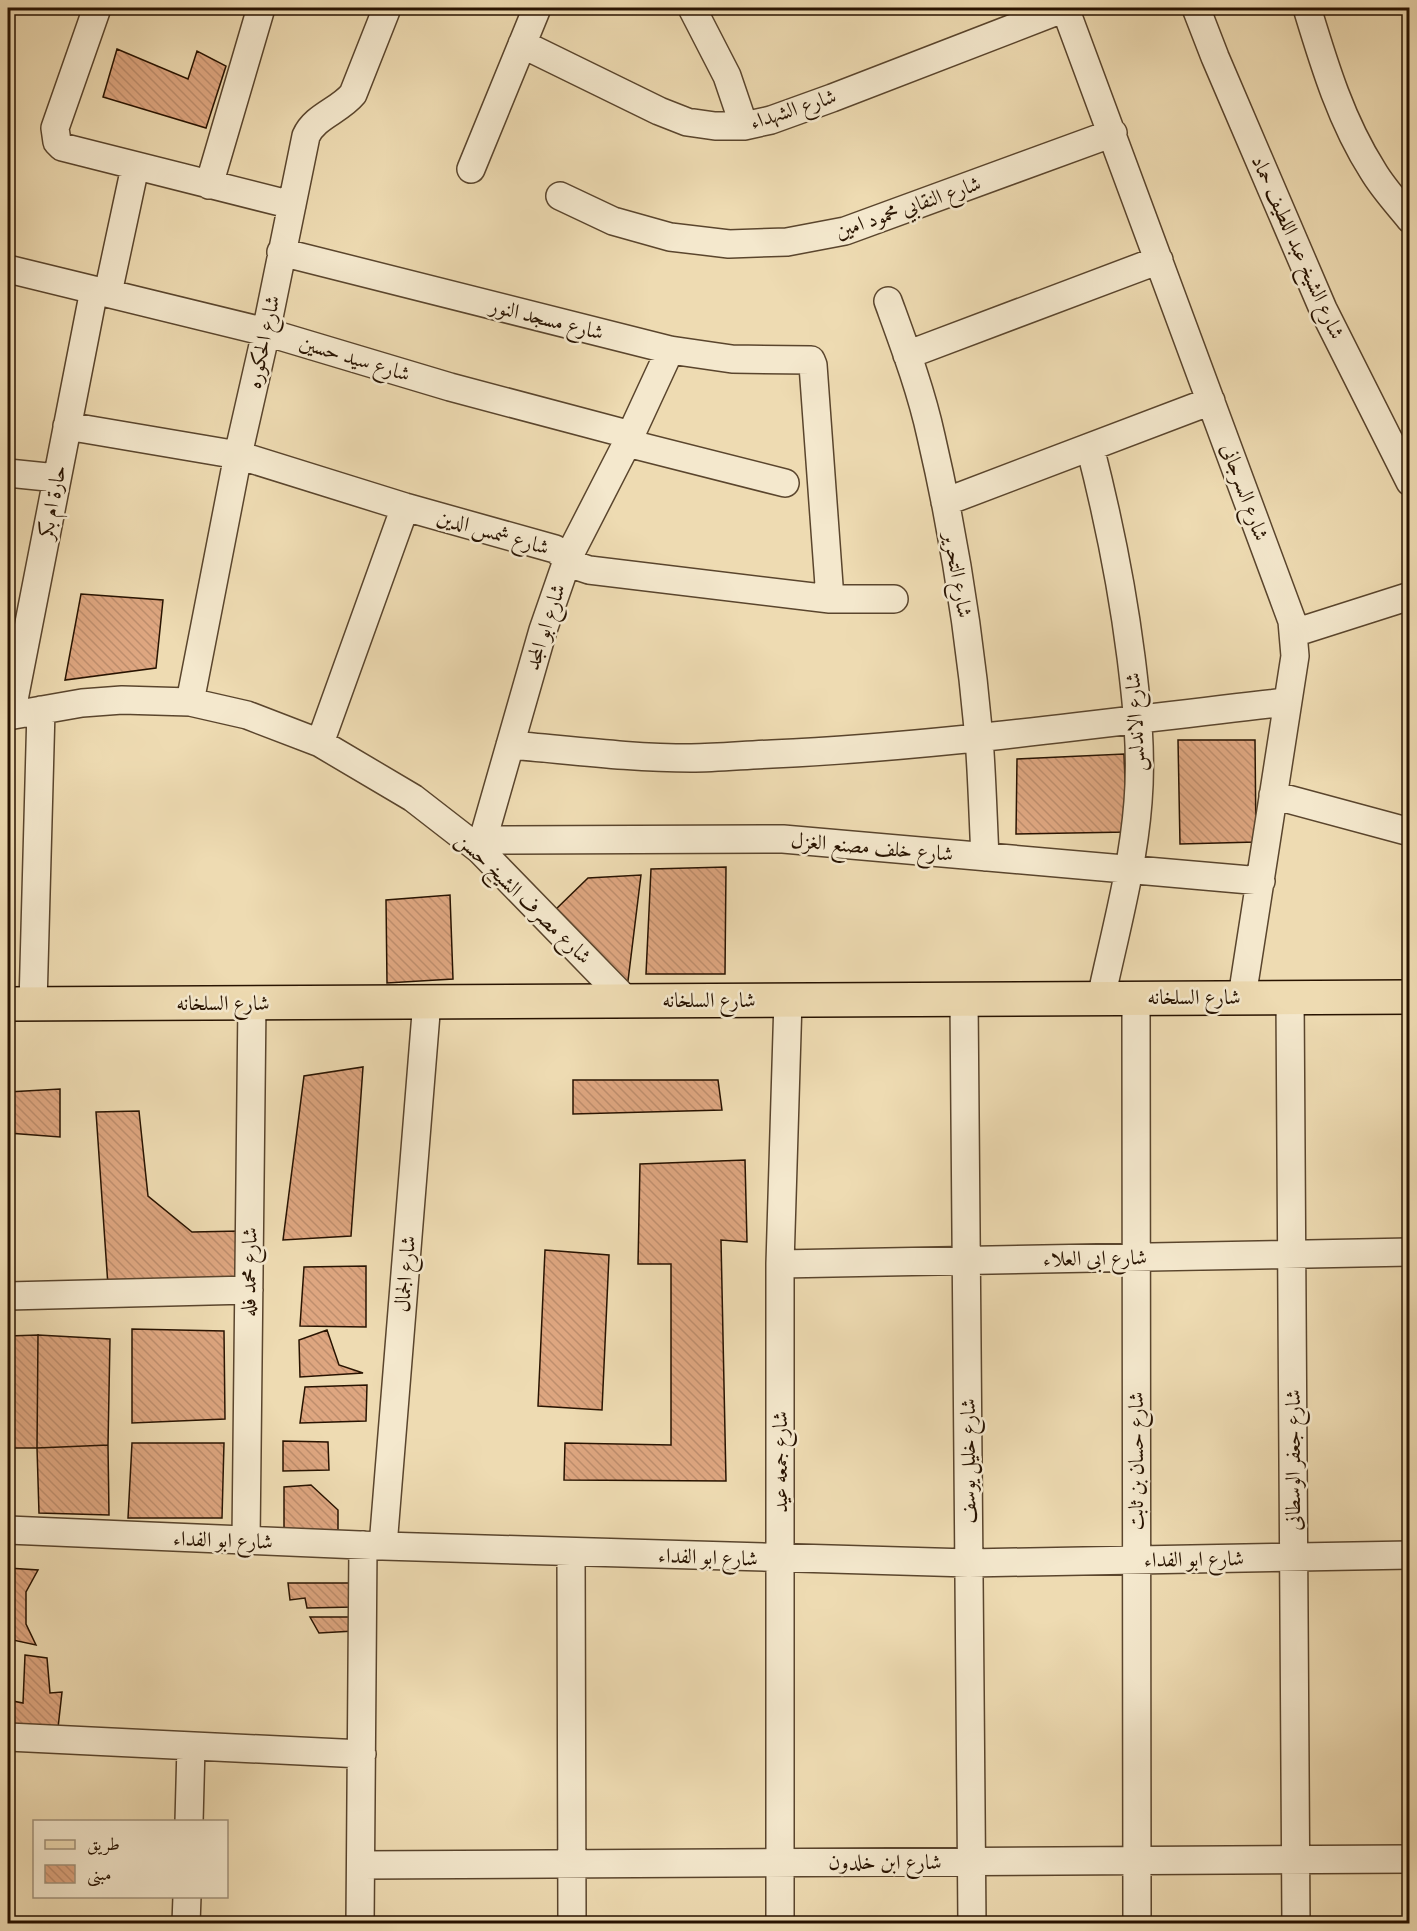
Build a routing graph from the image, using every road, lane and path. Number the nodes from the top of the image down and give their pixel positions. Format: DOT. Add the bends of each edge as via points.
graph roads {
  1 [pos="97,8"];
  2 [pos="261,8"];
  3 [pos="387,8"];
  4 [pos="537,8"];
  5 [pos="692,8"];
  6 [pos="1065,8"];
  7 [pos="1196,8"];
  8 [pos="1307,8"];
  9 [pos="522,44"];
  10 [pos="744,126"];
  11 [pos="1113,133"];
  12 [pos="135,167"];
  13 [pos="471,169"];
  14 [pos="209,184"];
  15 [pos="560,196"];
  16 [pos="292,205"];
  17 [pos="1410,219"];
  18 [pos="281,252"];
  19 [pos="1160,260"];
  20 [pos="8,268"];
  21 [pos="101,291"];
  22 [pos="888,301"];
  23 [pos="266,332"];
  24 [pos="670,350"];
  25 [pos="908,355"];
  26 [pos="1211,401"];
  27 [pos="67,426"];
  28 [pos="629,439"];
  29 [pos="1090,447"];
  30 [pos="238,455"];
  31 [pos="1406,469"];
  32 [pos="8,473"];
  33 [pos="57,478"];
  34 [pos="785,483"];
  35 [pos="945,502"];
  36 [pos="405,507"];
  37 [pos="568,558"];
  38 [pos="1410,596"];
  39 [pos="830,598"];
  40 [pos="894,599"];
  41 [pos="1294,633"];
  42 [pos="190,702"];
  43 [pos="1286,702"];
  44 [pos="41,710"];
  45 [pos="9,716"];
  46 [pos="1139,718"];
  47 [pos="979,739"];
  48 [pos="320,743"];
  49 [pos="510,745"];
  50 [pos="1273,795"];
  51 [pos="1410,832"];
  52 [pos="482,845"];
  53 [pos="984,857"];
  54 [pos="1129,870"];
  55 [pos="1261,881"];
  56 [pos="1242,997"];
  57 [pos="1290,997"];
  58 [pos="1410,997"];
  59 [pos="1101,998"];
  60 [pos="1136,998"];
  61 [pos="964,999"];
  62 [pos="788,1000"];
  63 [pos="427,1001"];
  64 [pos="627,1001"];
  65 [pos="252,1002"];
  66 [pos="20,1004"];
  67 [pos="1410,1252"];
  68 [pos="1292,1254"];
  69 [pos="1136,1257"];
  70 [pos="966,1260"];
  71 [pos="780,1264"];
  72 [pos="249,1290"];
  73 [pos="8,1296"];
  74 [pos="8,1530"];
  75 [pos="246,1541"];
  76 [pos="373,1546"];
  77 [pos="571,1552"];
  78 [pos="1410,1555"];
  79 [pos="1294,1557"];
  80 [pos="780,1559"];
  81 [pos="1136,1560"];
  82 [pos="969,1563"];
  83 [pos="8,1737"];
  84 [pos="191,1746"];
  85 [pos="362,1754"];
  86 [pos="189,1820"];
  87 [pos="1410,1859"];
  88 [pos="1296,1860"];
  89 [pos="1137,1861"];
  90 [pos="780,1862"];
  91 [pos="972,1862"];
  92 [pos="572,1864"];
  93 [pos="361,1865"];
  94 [pos="187,1898"];
  95 [pos="186,1923"];
  96 [pos="360,1923"];
  97 [pos="572,1923"];
  98 [pos="780,1923"];
  99 [pos="972,1923"];
  100 [pos="1137,1923"];
  101 [pos="1296,1923"];
  1 -- 12 [label="street" via="55,128 57,142 62,147"];
  2 -- 14 [label="street"];
  3 -- 16 [label="street, شارع الحكوره" via="353,94 308,131"];
  4 -- 9 [label="street"];
  5 -- 10 [label="street" via="727,76"];
  6 -- 10 [label="street, شارع الشهداء" via="832,98"];
  6 -- 11 [label="street, شارع السرجانى"];
  7 -- 31 [label="street, شارع الشيخ عبد اللطيف حماد" via="1323,309"];
  8 -- 17 [label="street" via="1323,63 1353,137 1373,172"];
  9 -- 10 [label="street, شارع الشهداء" via="687,122"];
  9 -- 13 [label="street"];
  11 -- 15 [label="street, شارع النقابي محمود امين" via="845,231 787,242 729,244 670,237 613,221"];
  11 -- 19 [label="street, شارع السرجانى"];
  12 -- 14 [label="street"];
  12 -- 21 [label="street, حارة ام بكر"];
  14 -- 16 [label="street"];
  16 -- 18 [label="street, شارع الحكوره"];
  18 -- 23 [label="street, شارع الحكوره"];
  18 -- 24 [label="street, شارع مسجد النور"];
  19 -- 25 [label="street"];
  19 -- 26 [label="street, شارع السرجانى"];
  20 -- 21 [label="street, شارع سيد حسين"];
  21 -- 23 [label="street, شارع سيد حسين"];
  21 -- 27 [label="street, حارة ام بكر"];
  22 -- 25 [label="street, شارع التحرير"];
  23 -- 28 [label="street, شارع سيد حسين"];
  23 -- 30 [label="street, شارع الحكوره"];
  24 -- 28 [label="street, شارع ابو المجد"];
  24 -- 39 [label="street, شارع مسجد النور" via="732,359 812,361"];
  25 -- 35 [label="street, شارع التحرير" via="931,434"];
  26 -- 29 [label="street"];
  26 -- 41 [label="street, شارع السرجانى" via="1289,609"];
  27 -- 30 [label="street, شارع شمس الدين"];
  27 -- 33 [label="street, حارة ام بكر"];
  28 -- 34 [label="street, شارع سيد حسين"];
  28 -- 37 [label="street, شارع ابو المجد"];
  29 -- 35 [label="street"];
  29 -- 46 [label="street, شارع الاندلس" via="1125,606"];
  30 -- 36 [label="street, شارع شمس الدين"];
  30 -- 42 [label="street, شارع الحكوره"];
  32 -- 33 [label="street"];
  33 -- 45 [label="street, حارة ام بكر"];
  35 -- 47 [label="street, شارع التحرير" via="967,625"];
  36 -- 37 [label="street, شارع شمس الدين" via="555,549"];
  36 -- 48 [label="street"];
  37 -- 39 [label="street, شارع شمس الدين" via="589,570"];
  37 -- 49 [label="street, شارع ابو المجد"];
  38 -- 41 [label="street"];
  39 -- 40 [label="street, شارع شمس الدين"];
  41 -- 43 [label="street, شارع السرجانى" via="1295,656"];
  42 -- 44 [label="street, شارع مصرف الشيخ حسن" via="122,700"];
  42 -- 48 [label="street, شارع مصرف الشيخ حسن" via="247,715"];
  43 -- 46 [label="street"];
  43 -- 50 [label="street, شارع السرجانى"];
  44 -- 45 [label="street, شارع مصرف الشيخ حسن"];
  44 -- 66 [label="street"];
  46 -- 47 [label="street"];
  46 -- 54 [label="street, شارع الاندلس" via="1138,801"];
  47 -- 49 [label="street" via="862,750 690,758"];
  47 -- 53 [label="street, شارع التحرير"];
  48 -- 52 [label="street, شارع مصرف الشيخ حسن" via="413,798"];
  49 -- 52 [label="street, شارع ابو المجد"];
  50 -- 51 [label="street"];
  50 -- 55 [label="street, شارع السرجانى"];
  52 -- 53 [label="street, شارع خلف مصنع الغزل" via="783,839"];
  52 -- 64 [label="street, شارع مصرف الشيخ حسن"];
  53 -- 54 [label="street, شارع خلف مصنع الغزل"];
  54 -- 55 [label="street, شارع خلف مصنع الغزل"];
  54 -- 59 [label="street, شارع الاندلس"];
  55 -- 56 [label="street, شارع السرجانى"];
  56 -- 57 [label="main road, شارع السلخانه"];
  56 -- 60 [label="main road, شارع السلخانه"];
  57 -- 58 [label="main road, شارع السلخانه"];
  57 -- 68 [label="street, شارع جعفر الوسطانى"];
  59 -- 60 [label="main road, شارع السلخانه"];
  59 -- 61 [label="main road, شارع السلخانه"];
  60 -- 69 [label="street, شارع حسان بن ثابت"];
  61 -- 62 [label="main road, شارع السلخانه"];
  61 -- 70 [label="street, شارع خليل يوسف"];
  62 -- 64 [label="main road, شارع السلخانه"];
  62 -- 71 [label="street, شارع جمعه عيد"];
  63 -- 64 [label="main road, شارع السلخانه"];
  63 -- 65 [label="main road, شارع السلخانه"];
  63 -- 76 [label="street, شارع الجمال"];
  65 -- 66 [label="main road, شارع السلخانه"];
  65 -- 72 [label="street, شارع محمد فله"];
  67 -- 68 [label="street, شارع ابى العلاء"];
  68 -- 69 [label="street, شارع ابى العلاء"];
  68 -- 79 [label="street, شارع جعفر الوسطانى"];
  69 -- 70 [label="street, شارع ابى العلاء"];
  69 -- 81 [label="street, شارع حسان بن ثابت"];
  70 -- 71 [label="street, شارع ابى العلاء"];
  70 -- 82 [label="street, شارع خليل يوسف"];
  71 -- 80 [label="street, شارع جمعه عيد"];
  72 -- 73 [label="street"];
  72 -- 75 [label="street, شارع محمد فله"];
  74 -- 75 [label="street, شارع ابو الفداء"];
  75 -- 76 [label="street, شارع ابو الفداء"];
  76 -- 77 [label="street, شارع ابو الفداء"];
  76 -- 85 [label="street, شارع الجمال"];
  77 -- 80 [label="street, شارع ابو الفداء"];
  77 -- 92 [label="street"];
  78 -- 79 [label="street, شارع ابو الفداء"];
  79 -- 81 [label="street, شارع ابو الفداء"];
  79 -- 88 [label="street, شارع جعفر الوسطانى"];
  80 -- 82 [label="street, شارع ابو الفداء"];
  80 -- 90 [label="street, شارع جمعه عيد"];
  81 -- 82 [label="street, شارع ابو الفداء"];
  81 -- 89 [label="street, شارع حسان بن ثابت"];
  82 -- 91 [label="street, شارع خليل يوسف"];
  83 -- 84 [label="street"];
  84 -- 85 [label="street"];
  84 -- 86 [label="street"];
  85 -- 93 [label="street, شارع الجمال"];
  87 -- 88 [label="street, شارع ابن خلدون"];
  88 -- 89 [label="street, شارع ابن خلدون"];
  88 -- 101 [label="street, شارع جعفر الوسطانى"];
  89 -- 91 [label="street, شارع ابن خلدون"];
  89 -- 100 [label="street, شارع حسان بن ثابت"];
  90 -- 91 [label="street, شارع ابن خلدون"];
  90 -- 92 [label="street, شارع ابن خلدون"];
  90 -- 98 [label="street, شارع جمعه عيد"];
  91 -- 99 [label="street, شارع خليل يوسف"];
  92 -- 93 [label="street, شارع ابن خلدون"];
  92 -- 97 [label="street"];
  93 -- 96 [label="street, شارع الجمال"];
  94 -- 95 [label="street"];
}
